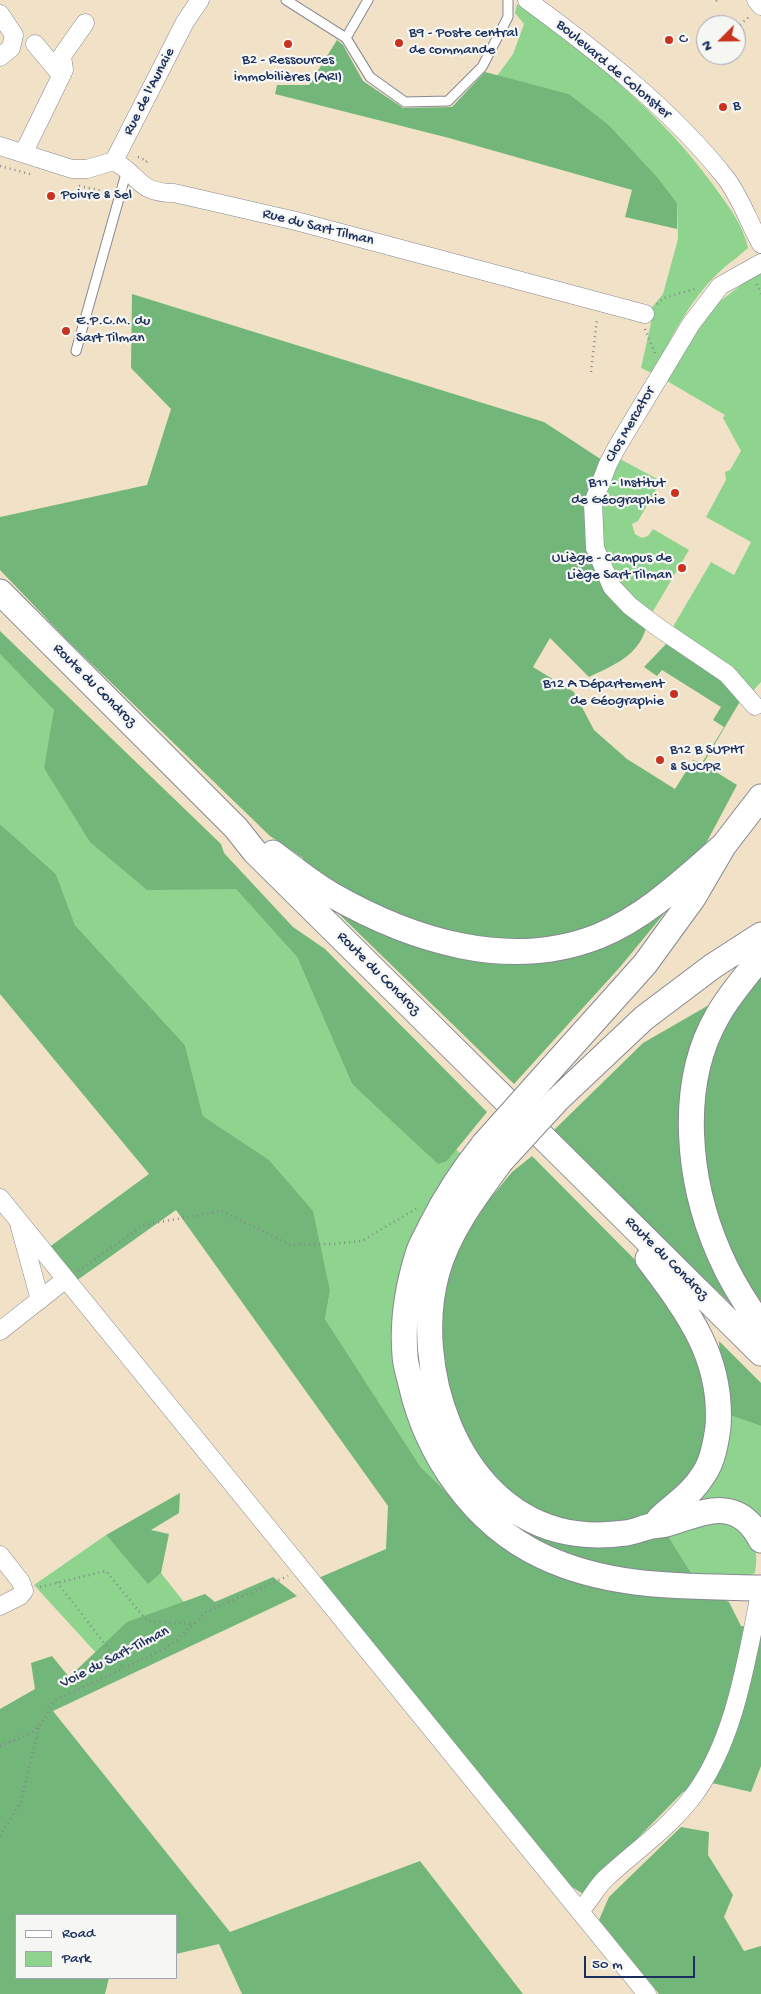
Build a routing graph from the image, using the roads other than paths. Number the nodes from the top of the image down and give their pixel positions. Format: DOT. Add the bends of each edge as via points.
graph roads {
  1 [pos="184,0"];
  2 [pos="200,0"];
  3 [pos="286,0"];
  4 [pos="368,0"];
  5 [pos="508,0"];
  6 [pos="527,0"];
  7 [pos="0,14"];
  8 [pos="186,22"];
  9 [pos="84,23"];
  10 [pos="346,38"];
  11 [pos="35,44"];
  12 [pos="0,57"];
  13 [pos="61,75"];
  14 [pos="0,146"];
  15 [pos="24,152"];
  16 [pos="120,166"];
  17 [pos="761,244"];
  18 [pos="761,263"];
  19 [pos="645,314"];
  20 [pos="76,351"];
  21 [pos="0,592"];
  22 [pos="0,615"];
  23 [pos="754,706"];
  24 [pos="761,797"];
  25 [pos="236,828"];
  26 [pos="724,845"];
  27 [pos="761,935"];
  28 [pos="761,957"];
  29 [pos="0,1198"];
  30 [pos="18,1220"];
  31 [pos="648,1258"];
  32 [pos="66,1279"];
  33 [pos="40,1300"];
  34 [pos="761,1325"];
  35 [pos="0,1331"];
  36 [pos="761,1353"];
  37 [pos="761,1367"];
  38 [pos="651,1526"];
  39 [pos="761,1540"];
  40 [pos="0,1555"];
  41 [pos="761,1588"];
  42 [pos="0,1606"];
  43 [pos="579,1910"];
  44 [pos="647,1994"];
  1 -- 8 [label="street"];
  2 -- 8 [label="street, Rue de l'Aunaie"];
  3 -- 10 [label="lane"];
  4 -- 10 [label="lane"];
  5 -- 10 [label="lane" via="508,17 482,67 448,101 405,102 370,77"];
  6 -- 17 [label="street, Boulevard de Colonster" via="658,105 726,179"];
  7 -- 12 [label="street" via="14,34 11,48"];
  8 -- 16 [label="street, Rue de l'Aunaie"];
  9 -- 13 [label="street" via="62,56 64,70"];
  11 -- 13 [label="street"];
  13 -- 15 [label="street"];
  14 -- 15 [label="street"];
  15 -- 16 [label="street" via="72,169"];
  16 -- 19 [label="street, Rue du Sart Tilman" via="142,186 157,193 174,193 296,221"];
  16 -- 20 [label="lane"];
  18 -- 23 [label="street, Clos Mercator" via="720,286 690,324 608,464 593,503 595,548 612,587 630,606 727,674"];
  21 -- 25 [label="main road, Route du Condroz"];
  22 -- 31 [label="main road, Route du Condroz"];
  24 -- 26 [label="main road"];
  25 -- 26 [label="main road" via="330,894 380,920 423,938 471,949 508,951 568,946 599,936 671,892"];
  25 -- 36 [label="main road, Route du Condroz" via="269,866"];
  26 -- 41 [label="main road, bridge" via="693,898 645,964 484,1144 448,1193 418,1252 404,1311 405,1356 415,1401 428,1438 447,1472 478,1509 509,1537 542,1556 587,1574 658,1586"];
  27 -- 38 [label="main road, bridge" via="644,1018 557,1100 501,1161 468,1206 437,1271 430,1314 430,1350 437,1395 451,1432 474,1470 503,1501 557,1530 588,1536 627,1533"];
  28 -- 34 [label="main road" via="717,1016 700,1059 691,1107 695,1168 702,1207 719,1254"];
  29 -- 30 [label="street"];
  30 -- 32 [label="street"];
  30 -- 33 [label="street"];
  31 -- 37 [label="main road, Route du Condroz" via="663,1268"];
  31 -- 38 [label="main road" via="685,1308 704,1344 714,1371 719,1412 716,1441 706,1472 687,1497"];
  32 -- 33 [label="street"];
  32 -- 43 [label="street"];
  33 -- 35 [label="street"];
  38 -- 39 [label="main road" via="665,1525 703,1511 726,1510 746,1520"];
  40 -- 42 [label="street" via="24,1591"];
  41 -- 43 [label="street" via="733,1710 699,1787 664,1829 602,1882"];
  43 -- 44 [label="street"];
}
